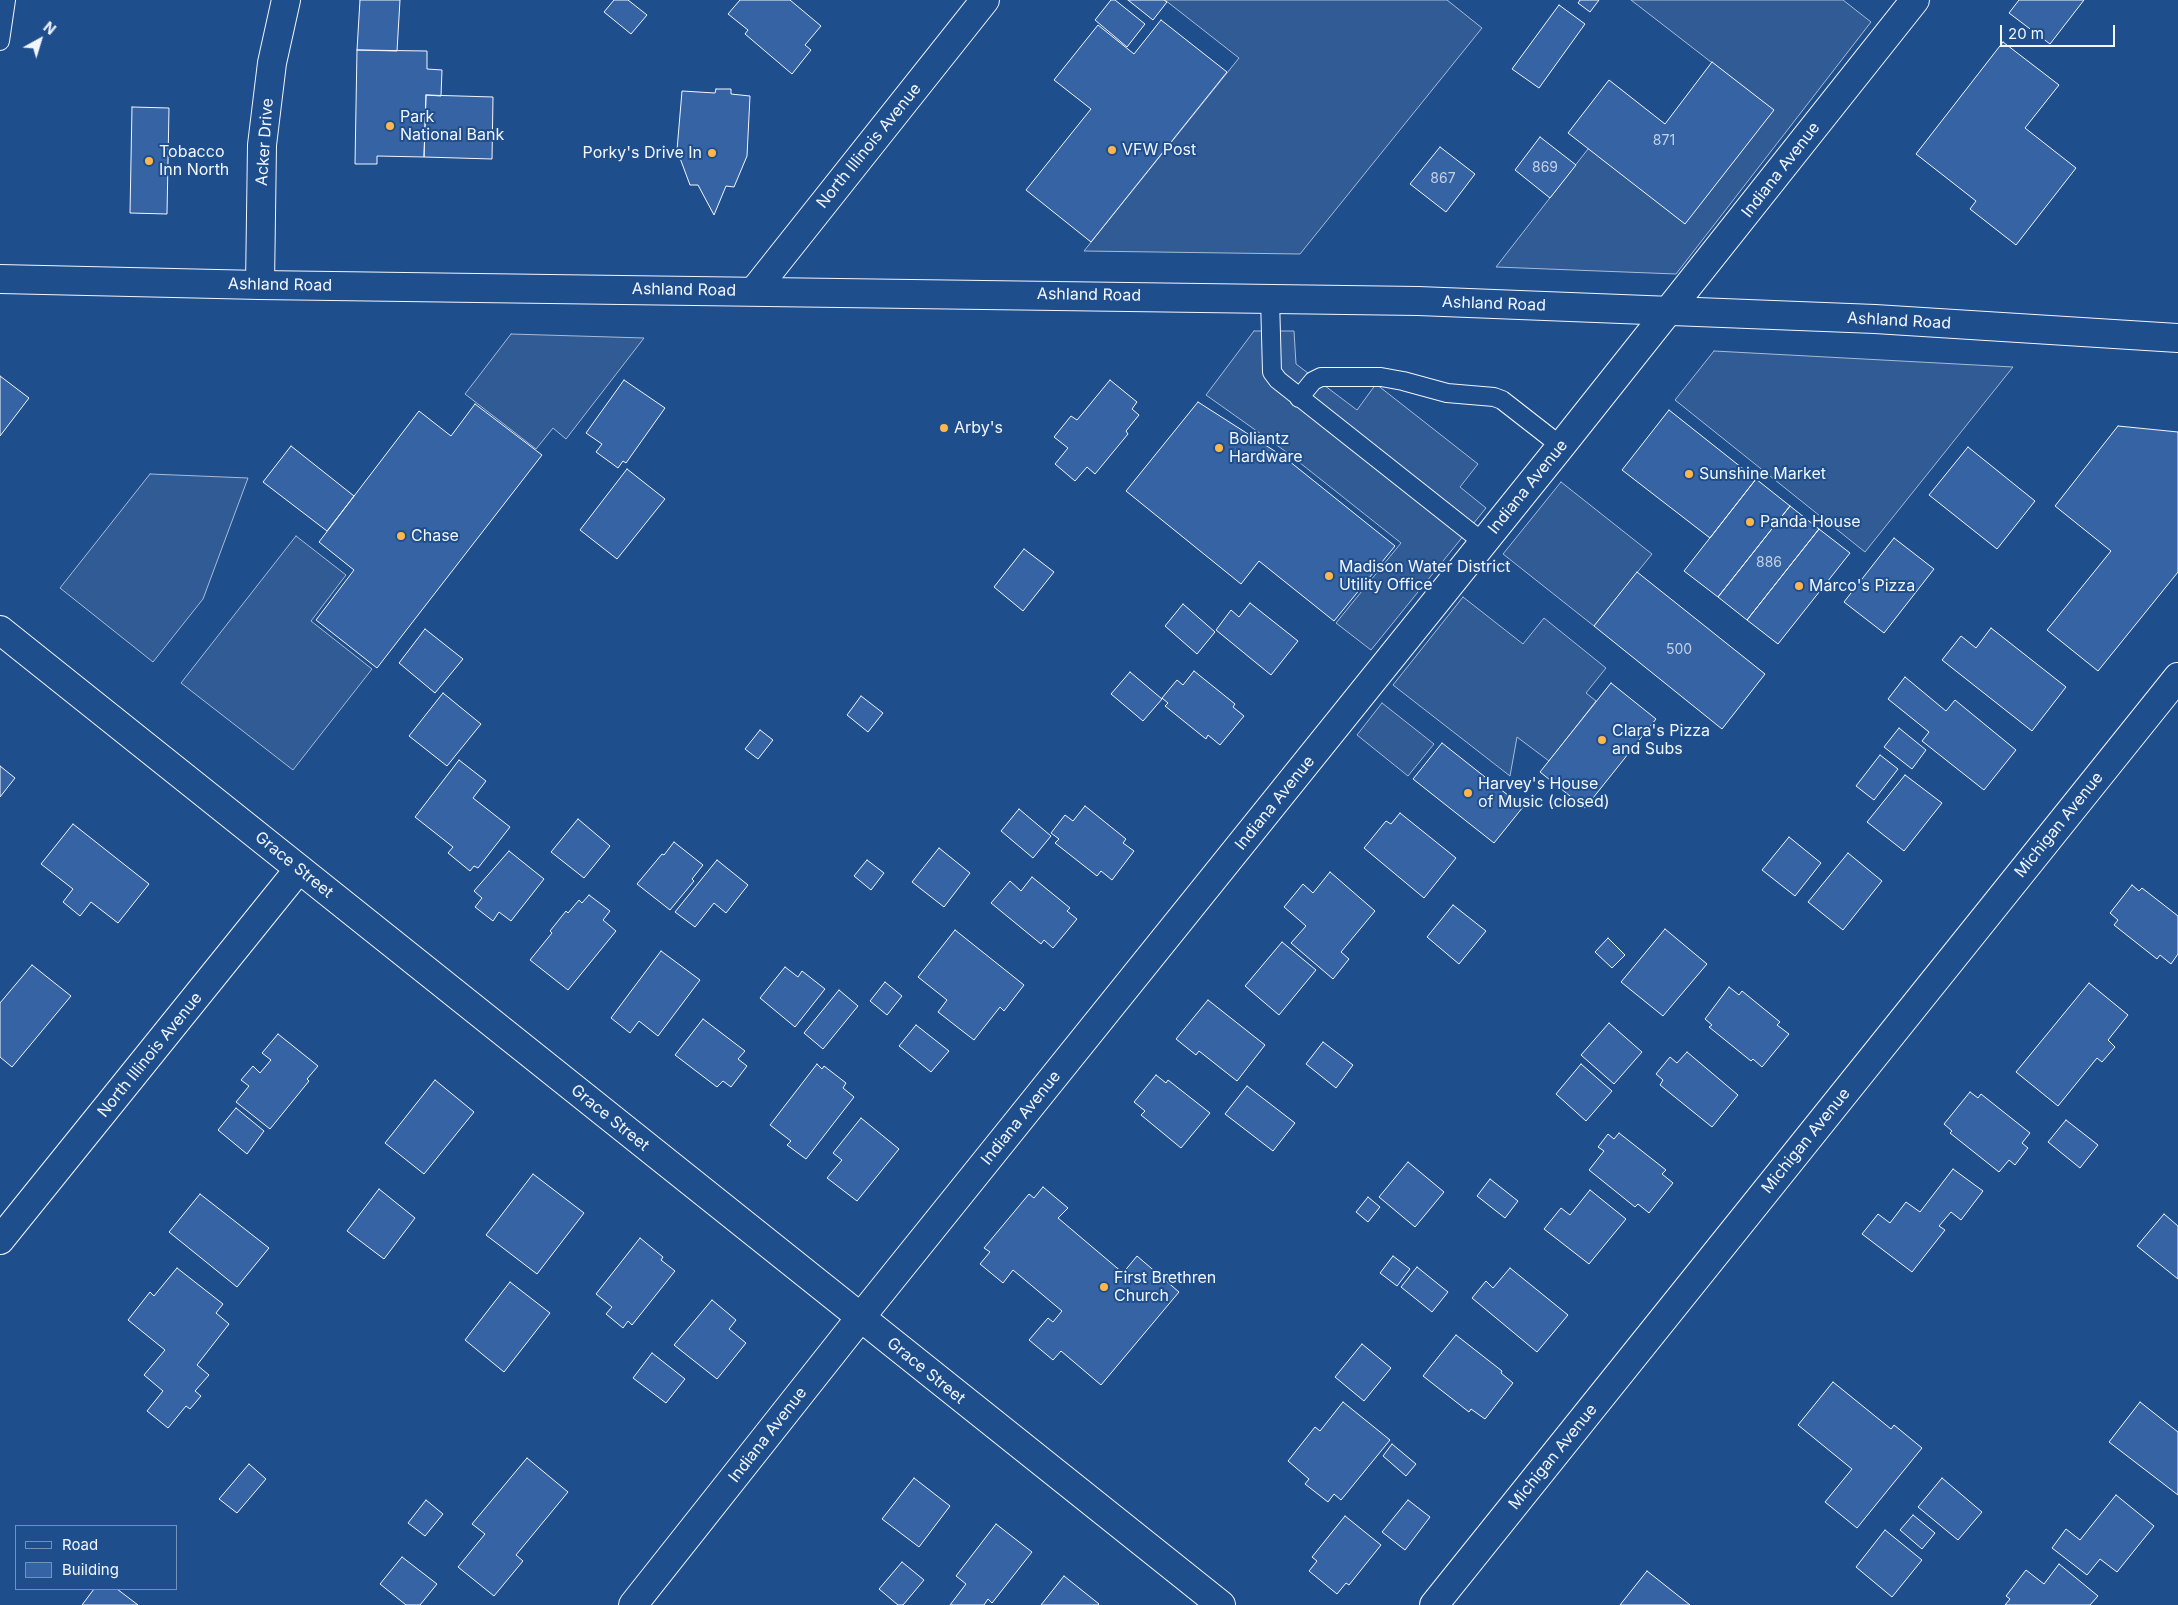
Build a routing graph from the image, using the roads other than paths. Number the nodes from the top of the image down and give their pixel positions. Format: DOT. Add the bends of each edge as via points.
graph roads {
  1 [pos="6,0"];
  2 [pos="286,0"];
  3 [pos="985,0"];
  4 [pos="1915,0"];
  5 [pos="0,42"];
  6 [pos="0,279"];
  7 [pos="260,285"];
  8 [pos="754,291"];
  9 [pos="1270,298"];
  10 [pos="1670,310"];
  11 [pos="2178,338"];
  12 [pos="1299,398"];
  13 [pos="1561,446"];
  14 [pos="1484,543"];
  15 [pos="0,630"];
  16 [pos="2178,677"];
  17 [pos="299,869"];
  18 [pos="0,1240"];
  19 [pos="860,1318"];
  20 [pos="633,1605"];
  21 [pos="1221,1605"];
  22 [pos="1434,1605"];
  1 -- 5 [label="lane"];
  2 -- 7 [label="street, Acker Drive" via="272,63 262,145"];
  3 -- 8 [label="street, North Illinois Avenue"];
  4 -- 10 [label="street, Indiana Avenue"];
  6 -- 7 [label="street, Ashland Road"];
  7 -- 8 [label="street, Ashland Road"];
  8 -- 9 [label="street, Ashland Road"];
  9 -- 10 [label="street, Ashland Road"];
  9 -- 12 [label="lane" via="1272,372"];
  10 -- 11 [label="street, Ashland Road"];
  10 -- 13 [label="street, Indiana Avenue"];
  12 -- 13 [label="lane" via="1320,377 1403,380 1447,393 1502,400"];
  12 -- 14 [label="lane"];
  13 -- 14 [label="street, Indiana Avenue"];
  14 -- 19 [label="street, Indiana Avenue"];
  15 -- 17 [label="street, Grace Street"];
  16 -- 22 [label="street, Michigan Avenue"];
  17 -- 18 [label="street, North Illinois Avenue"];
  17 -- 19 [label="street, Grace Street"];
  19 -- 20 [label="street, Indiana Avenue"];
  19 -- 21 [label="street, Grace Street"];
}
